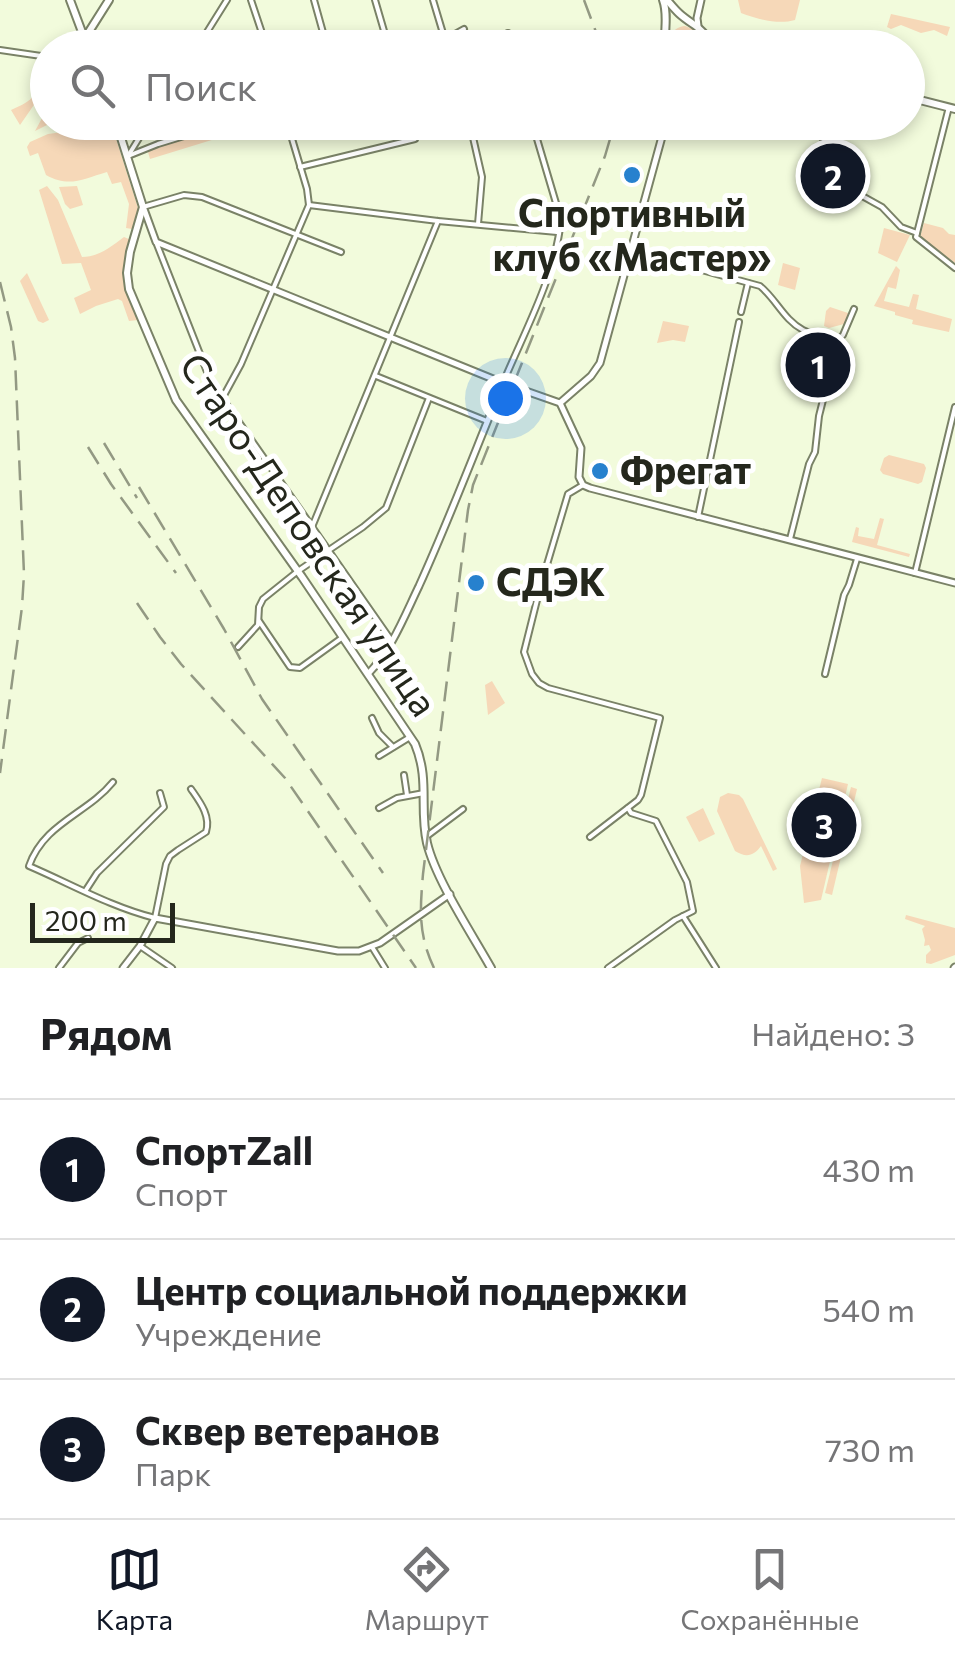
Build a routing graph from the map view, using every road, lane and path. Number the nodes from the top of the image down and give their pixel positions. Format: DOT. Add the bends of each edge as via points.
graph roads {
  1 [pos="70,0"];
  2 [pos="109,0"];
  3 [pos="227,0"];
  4 [pos="251,0"];
  5 [pos="314,0"];
  6 [pos="375,0"];
  7 [pos="433,0"];
  8 [pos="665,0"];
  9 [pos="702,0"];
  10 [pos="698,9"];
  11 [pos="76,14"];
  12 [pos="98,17"];
  13 [pos="679,22"];
  14 [pos="464,28"];
  15 [pos="700,29"];
  16 [pos="81,30"];
  17 [pos="89,30"];
  18 [pos="208,30"];
  19 [pos="260,30"];
  20 [pos="322,30"];
  21 [pos="384,30"];
  22 [pos="442,30"];
  23 [pos="461,30"];
  24 [pos="666,30"];
  25 [pos="670,30"];
  26 [pos="0,50"];
  27 [pos="30,54"];
  28 [pos="925,101"];
  29 [pos="952,108"];
  30 [pos="122,140"];
  31 [pos="138,140"];
  32 [pos="171,140"];
  33 [pos="292,140"];
  34 [pos="407,140"];
  35 [pos="473,140"];
  36 [pos="537,140"];
  37 [pos="661,140"];
  38 [pos="822,140"];
  39 [pos="128,156"];
  40 [pos="300,167"];
  41 [pos="308,204"];
  42 [pos="142,207"];
  43 [pos="438,221"];
  44 [pos="478,224"];
  45 [pos="560,232"];
  46 [pos="917,233"];
  47 [pos="294,236"];
  48 [pos="156,242"];
  49 [pos="632,251"];
  50 [pos="341,252"];
  51 [pos="955,268"];
  52 [pos="748,284"];
  53 [pos="274,288"];
  54 [pos="854,309"];
  55 [pos="741,312"];
  56 [pos="738,322"];
  57 [pos="390,337"];
  58 [pos="838,340"];
  59 [pos="374,375"];
  60 [pos="503,383"];
  61 [pos="429,398"];
  62 [pos="222,399"];
  63 [pos="560,403"];
  64 [pos="955,407"];
  65 [pos="487,422"];
  66 [pos="584,485"];
  67 [pos="698,517"];
  68 [pos="312,527"];
  69 [pos="790,541"];
  70 [pos="329,550"];
  71 [pos="857,558"];
  72 [pos="298,571"];
  73 [pos="916,573"];
  74 [pos="955,584"];
  75 [pos="259,621"];
  76 [pos="342,637"];
  77 [pos="392,641"];
  78 [pos="238,647"];
  79 [pos="368,674"];
  80 [pos="825,674"];
  81 [pos="372,718"];
  82 [pos="410,737"];
  83 [pos="393,747"];
  84 [pos="379,756"];
  85 [pos="404,775"];
  86 [pos="114,782"];
  87 [pos="191,789"];
  88 [pos="160,793"];
  89 [pos="424,793"];
  90 [pos="407,795"];
  91 [pos="379,808"];
  92 [pos="628,808"];
  93 [pos="463,809"];
  94 [pos="426,836"];
  95 [pos="590,837"];
  96 [pos="86,890"];
  97 [pos="450,894"];
  98 [pos="683,916"];
  99 [pos="155,918"];
  100 [pos="88,938"];
  101 [pos="140,946"];
  102 [pos="372,947"];
  103 [pos="714,967"];
  104 [pos="60,968"];
  105 [pos="124,968"];
  106 [pos="172,968"];
  107 [pos="384,968"];
  108 [pos="491,968"];
  109 [pos="608,968"];
  1 -- 11 [label="main road"];
  2 -- 12 [label="main road"];
  3 -- 18 [label="street"];
  4 -- 19 [label="street"];
  5 -- 20 [label="street"];
  6 -- 21 [label="street"];
  7 -- 22 [label="street"];
  8 -- 13 [label="main road"];
  8 -- 24 [label="main road"];
  9 -- 10 [label="street"];
  10 -- 13 [label="street"];
  10 -- 15 [label="street"];
  11 -- 12 [label="main road"];
  11 -- 16 [label="main road"];
  12 -- 17 [label="main road"];
  13 -- 15 [label="main road"];
  13 -- 25 [label="main road"];
  14 -- 23 [label="street"];
  26 -- 27 [label="street"];
  28 -- 29 [label="main road"];
  29 -- 46 [label="street"];
  30 -- 39 [label="main road"];
  31 -- 39 [label="street"];
  32 -- 39 [label="street"];
  33 -- 40 [label="street"];
  34 -- 40 [label="street"];
  35 -- 44 [label="street" via="482,177"];
  36 -- 45 [label="street"];
  37 -- 49 [label="street"];
  38 -- 46 [label="street" via="844,161 855,192"];
  39 -- 42 [label="main road"];
  40 -- 41 [label="street"];
  41 -- 43 [label="street"];
  41 -- 47 [label="street"];
  42 -- 47 [label="street" via="202,198"];
  42 -- 48 [label="street"];
  42 -- 72 [label="main road, Старо-Деповская улица" via="128,289 168,384"];
  43 -- 44 [label="street"];
  43 -- 57 [label="street"];
  44 -- 45 [label="street"];
  45 -- 60 [label="street"];
  46 -- 51 [label="street"];
  47 -- 50 [label="street"];
  47 -- 53 [label="street"];
  48 -- 53 [label="street"];
  48 -- 62 [label="street"];
  49 -- 52 [label="street"];
  49 -- 63 [label="street" via="600,363"];
  52 -- 55 [label="street"];
  52 -- 58 [label="street" via="772,295 806,332"];
  53 -- 57 [label="street"];
  53 -- 62 [label="street"];
  54 -- 58 [label="street"];
  56 -- 67 [label="street"];
  57 -- 59 [label="street"];
  57 -- 60 [label="street"];
  58 -- 69 [label="street"];
  59 -- 61 [label="street"];
  59 -- 68 [label="street"];
  60 -- 63 [label="street"];
  60 -- 65 [label="street"];
  61 -- 65 [label="street"];
  61 -- 70 [label="street" via="386,508"];
  62 -- 68 [label="street"];
  63 -- 66 [label="street" via="581,448"];
  64 -- 73 [label="street"];
  65 -- 77 [label="street"];
  66 -- 67 [label="street"];
  66 -- 92 [label="street" via="568,494 524,652 532,674 548,688 660,718 640,796"];
  67 -- 69 [label="street"];
  68 -- 70 [label="street"];
  69 -- 71 [label="street"];
  70 -- 72 [label="street"];
  70 -- 77 [label="street"];
  71 -- 73 [label="street"];
  71 -- 80 [label="street"];
  72 -- 75 [label="street" via="263,599"];
  72 -- 76 [label="main road, Старо-Деповская улица"];
  73 -- 74 [label="street"];
  75 -- 76 [label="street" via="290,667 300,668"];
  75 -- 78 [label="street"];
  76 -- 79 [label="main road, Старо-Деповская улица"];
  77 -- 79 [label="street"];
  79 -- 82 [label="main road, Старо-Деповская улица"];
  81 -- 83 [label="street"];
  82 -- 83 [label="street"];
  82 -- 89 [label="main road, Старо-Деповская улица" via="423,764"];
  83 -- 84 [label="street"];
  85 -- 90 [label="street"];
  86 -- 96 [label="street" via="47,836 30,866"];
  87 -- 99 [label="street" via="208,825 170,856"];
  88 -- 96 [label="street" via="164,806"];
  89 -- 90 [label="street"];
  89 -- 94 [label="main road, Старо-Деповская улица"];
  90 -- 91 [label="street"];
  92 -- 95 [label="street"];
  92 -- 98 [label="street" via="656,821 687,882 692,911"];
  93 -- 94 [label="street"];
  94 -- 97 [label="main road, Старо-Деповская улица"];
  96 -- 99 [label="street"];
  97 -- 102 [label="street"];
  97 -- 108 [label="main road, Старо-Деповская улица"];
  98 -- 103 [label="street"];
  98 -- 109 [label="street"];
  99 -- 101 [label="street"];
  99 -- 102 [label="street" via="338,951"];
  100 -- 104 [label="street"];
  101 -- 105 [label="street"];
  101 -- 106 [label="street"];
  102 -- 107 [label="street"];
}
